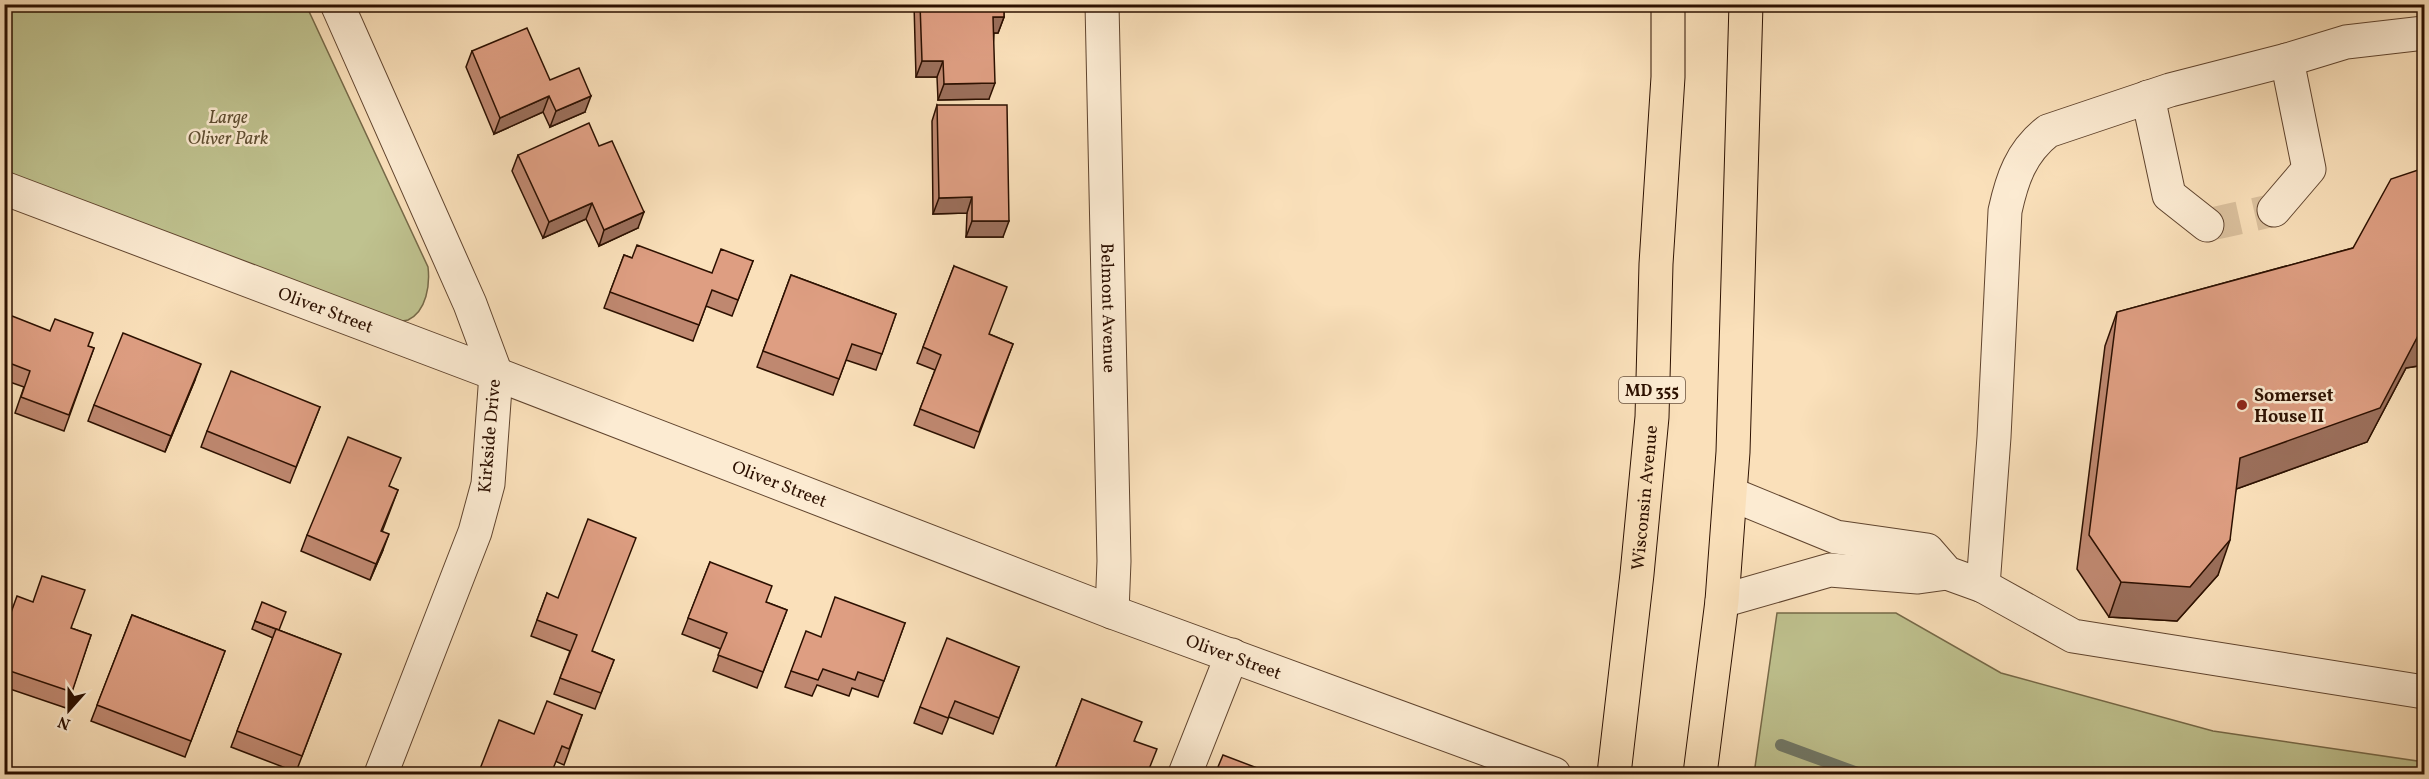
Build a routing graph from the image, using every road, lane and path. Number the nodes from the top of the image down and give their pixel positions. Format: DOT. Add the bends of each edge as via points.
graph roads {
  1 [pos="336,4"];
  2 [pos="1102,4"];
  3 [pos="1668,4"];
  4 [pos="1746,4"];
  5 [pos="2424,33"];
  6 [pos="2287,60"];
  7 [pos="2148,97"];
  8 [pos="4,188"];
  9 [pos="2274,210"];
  10 [pos="2206,225"];
  11 [pos="496,374"];
  12 [pos="1731,494"];
  13 [pos="1947,573"];
  14 [pos="1983,586"];
  15 [pos="1722,601"];
  16 [pos="1113,612"];
  17 [pos="1232,655"];
  18 [pos="2424,692"];
  19 [pos="381,774"];
  20 [pos="1185,774"];
  21 [pos="1554,774"];
  22 [pos="1614,774"];
  23 [pos="1700,774"];
  1 -- 11 [label="street, Kirkside Drive" via="470,304"];
  2 -- 16 [label="street, Belmont Avenue"];
  3 -- 22 [label="main road, Wisconsin Avenue / MD 355" via="1652,417"];
  4 -- 12 [label="main road"];
  5 -- 6 [label="street" via="2346,42"];
  6 -- 7 [label="street"];
  6 -- 9 [label="street" via="2309,169"];
  7 -- 10 [label="street" via="2169,195"];
  7 -- 14 [label="street" via="2048,131 2035,141 2012,180 2005,211"];
  8 -- 11 [label="street, Oliver Street"];
  11 -- 16 [label="street, Oliver Street"];
  11 -- 19 [label="street, Kirkside Drive" via="488,484 475,532"];
  12 -- 13 [label="street" via="1836,537 1927,550"];
  12 -- 15 [label="main road"];
  13 -- 14 [label="street"];
  13 -- 15 [label="street" via="1918,577 1830,570"];
  14 -- 18 [label="street" via="2073,636"];
  15 -- 23 [label="main road"];
  16 -- 17 [label="street, Oliver Street"];
  17 -- 20 [label="street"];
  17 -- 21 [label="street, Oliver Street"];
}
